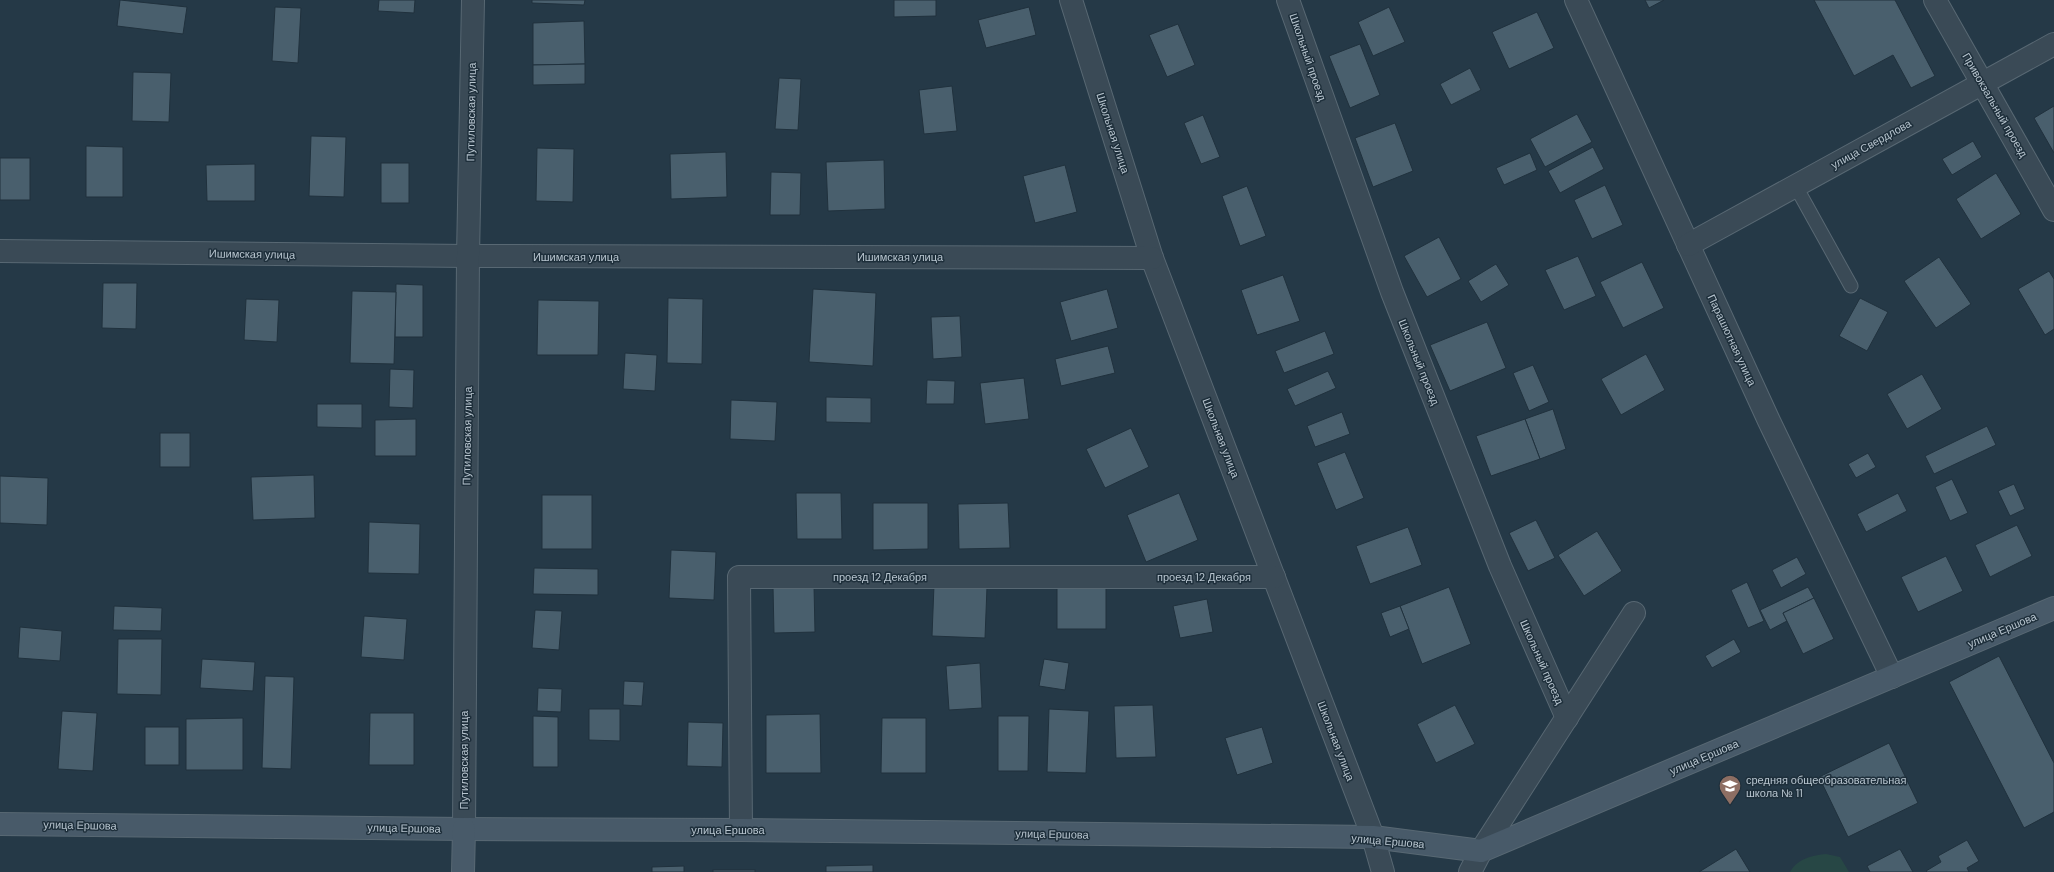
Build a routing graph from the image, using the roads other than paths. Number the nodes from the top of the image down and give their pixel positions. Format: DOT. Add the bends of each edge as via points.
graph roads {
  1 [pos="473,0"];
  2 [pos="1071,0"];
  3 [pos="1288,0"];
  4 [pos="1576,0"];
  5 [pos="1935,0"];
  6 [pos="2054,44"];
  7 [pos="1982,83"];
  8 [pos="1795,185"];
  9 [pos="2054,210"];
  10 [pos="1688,245"];
  11 [pos="0,251"];
  12 [pos="468,256"];
  13 [pos="1152,258"];
  14 [pos="1851,286"];
  15 [pos="1274,577"];
  16 [pos="2054,608"];
  17 [pos="1634,613"];
  18 [pos="1892,677"];
  19 [pos="1567,718"];
  20 [pos="0,824"];
  21 [pos="464,829"];
  22 [pos="741,830"];
  23 [pos="1373,837"];
  24 [pos="1480,851"];
  25 [pos="463,872"];
  26 [pos="1383,872"];
  27 [pos="1470,872"];
  1 -- 12 [label="street, Путиловская улица"];
  2 -- 13 [label="street, Школьная улица"];
  3 -- 19 [label="street, Школьный проезд" via="1392,292 1500,566"];
  4 -- 10 [label="street, Парашютная улица"];
  5 -- 7 [label="street, Привокзальный проезд"];
  6 -- 7 [label="street, улица Свердлова"];
  7 -- 8 [label="street, улица Свердлова"];
  7 -- 9 [label="street, Привокзальный проезд"];
  8 -- 10 [label="street, улица Свердлова"];
  8 -- 14 [label="lane"];
  10 -- 18 [label="street, Парашютная улица"];
  11 -- 12 [label="street, Ишимская улица"];
  12 -- 13 [label="street, Ишимская улица"];
  12 -- 21 [label="street, Путиловская улица"];
  13 -- 15 [label="street, Школьная улица"];
  15 -- 22 [label="street, проезд 12 Декабря" via="739,577"];
  15 -- 23 [label="street, Школьная улица"];
  16 -- 18 [label="street, улица Ершова"];
  17 -- 19 [label="street"];
  18 -- 24 [label="street, улица Ершова"];
  19 -- 24 [label="street"];
  20 -- 21 [label="street, улица Ершова"];
  21 -- 22 [label="street, улица Ершова"];
  21 -- 25 [label="street, Путиловская улица"];
  22 -- 23 [label="street, улица Ершова"];
  23 -- 24 [label="street, улица Ершова"];
  23 -- 26 [label="street, Школьная улица"];
  24 -- 27 [label="street"];
}
